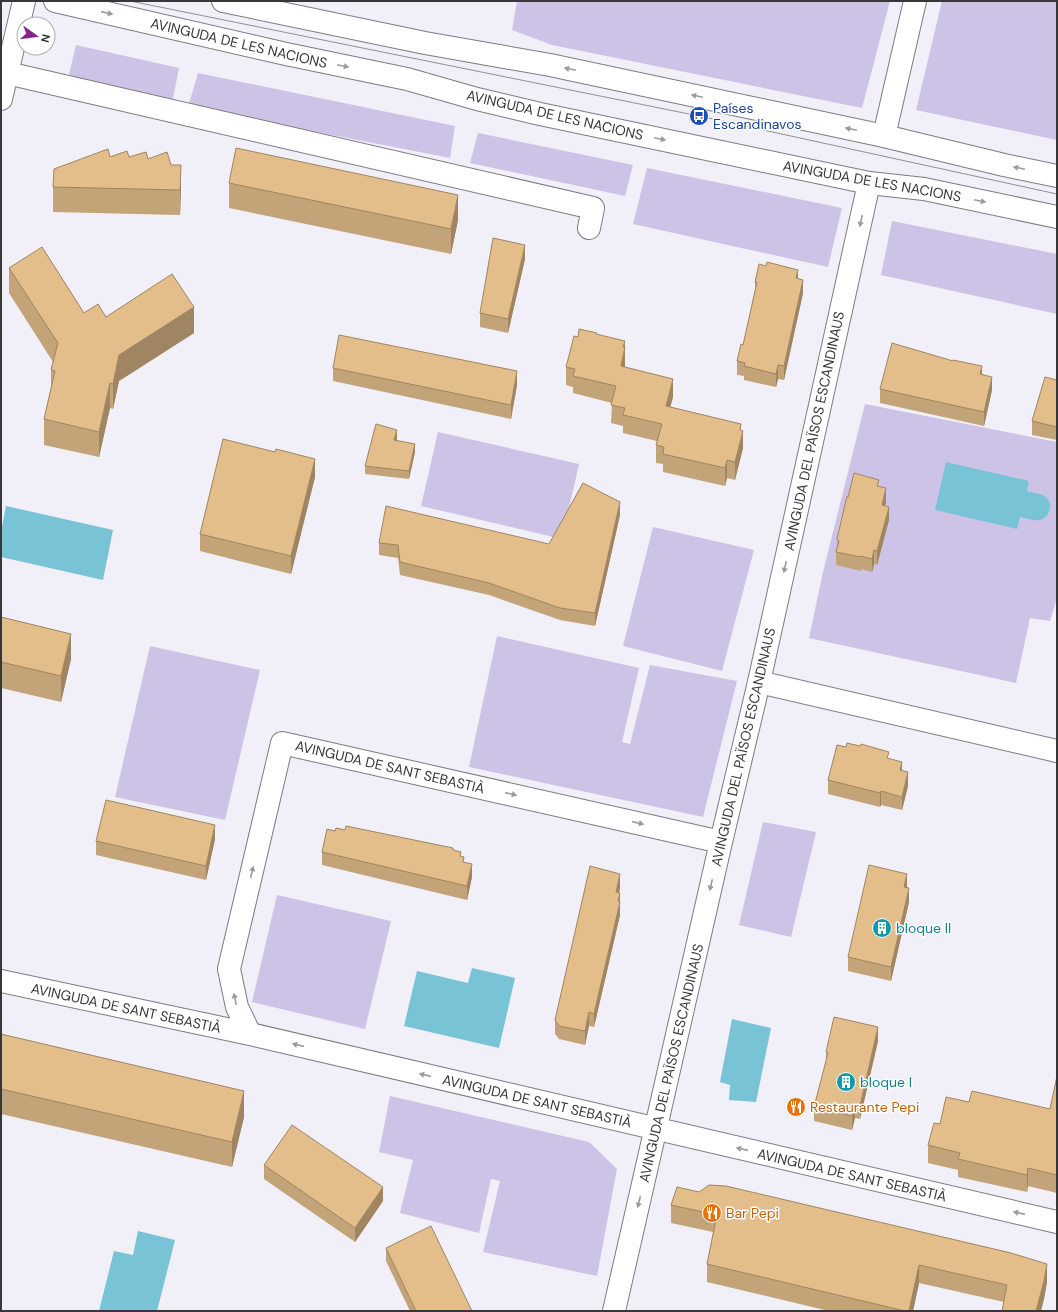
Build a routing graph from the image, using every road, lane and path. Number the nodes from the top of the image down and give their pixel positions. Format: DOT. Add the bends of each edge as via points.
graph roads {
  1 [pos="24,1"];
  2 [pos="55,1"];
  3 [pos="223,1"];
  4 [pos="915,1"];
  5 [pos="7,73"];
  6 [pos="1,99"];
  7 [pos="884,136"];
  8 [pos="1057,176"];
  9 [pos="869,183"];
  10 [pos="1057,217"];
  11 [pos="589,228"];
  12 [pos="759,682"];
  13 [pos="1057,751"];
  14 [pos="721,842"];
  15 [pos="1,981"];
  16 [pos="250,1034"];
  17 [pos="656,1130"];
  18 [pos="1057,1222"];
  19 [pos="614,1311"];
  1 -- 5 [label="street"];
  2 -- 9 [label="street, AVINGUDA DE LES NACIONS, one-way" via="407,80 540,114"];
  7 -- 3 [label="street, one-way" via="550,65"];
  4 -- 7 [label="street"];
  5 -- 6 [label="street"];
  5 -- 11 [label="street" via="593,208"];
  8 -- 7 [label="street, one-way"];
  9 -- 10 [label="street, AVINGUDA DE LES NACIONS, one-way" via="924,189"];
  9 -- 12 [label="street, AVINGUDA DEL PAÏSOS ESCANDINAUS, one-way"];
  12 -- 13 [label="street"];
  12 -- 14 [label="street, AVINGUDA DEL PAÏSOS ESCANDINAUS"];
  16 -- 14 [label="street, AVINGUDA DE SANT SEBASTIÀ, one-way" via="237,1006 229,969 282,743"];
  14 -- 17 [label="street, AVINGUDA DEL PAÏSOS ESCANDINAUS, one-way"];
  15 -- 16 [label="street, AVINGUDA DE SANT SEBASTIÀ"];
  17 -- 16 [label="street, AVINGUDA DE SANT SEBASTIÀ, one-way"];
  18 -- 17 [label="street, AVINGUDA DE SANT SEBASTIÀ, one-way"];
  17 -- 19 [label="street, AVINGUDA DEL PAÏSOS ESCANDINAUS, one-way"];
}
